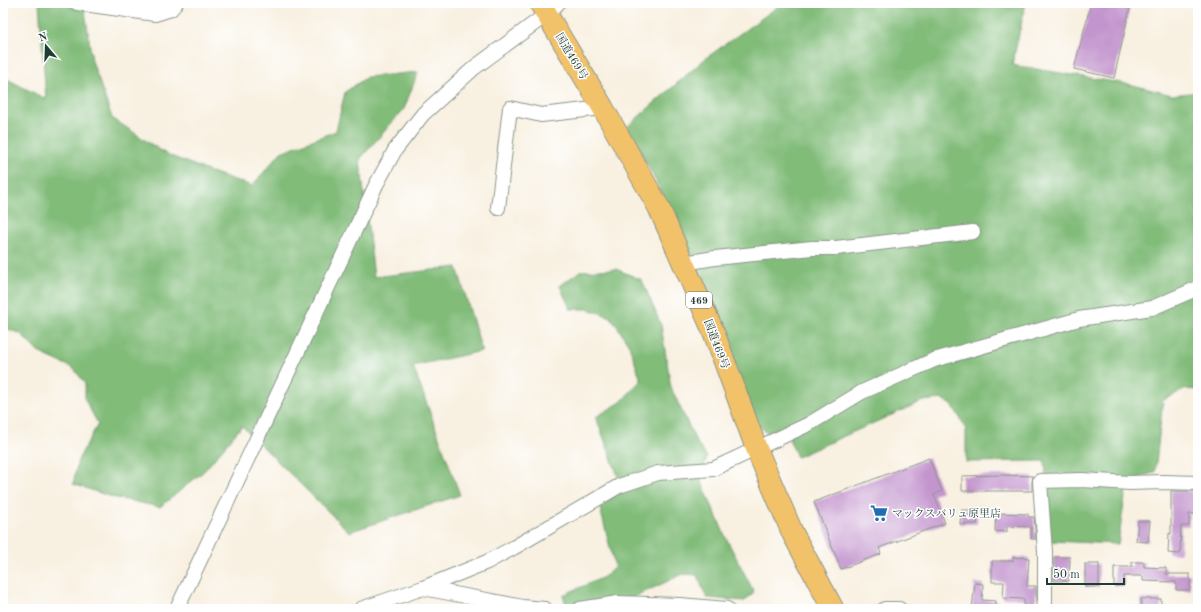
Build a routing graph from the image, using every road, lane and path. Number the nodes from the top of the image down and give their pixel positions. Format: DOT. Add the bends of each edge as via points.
graph roads {
  1 [pos="76,3"];
  2 [pos="176,3"];
  3 [pos="548,7"];
  4 [pos="603,108"];
  5 [pos="498,208"];
  6 [pos="973,232"];
  7 [pos="684,263"];
  8 [pos="1198,288"];
  9 [pos="757,450"];
  10 [pos="1198,483"];
  11 [pos="423,588"];
  12 [pos="177,609"];
  13 [pos="361,609"];
  14 [pos="545,609"];
  15 [pos="580,609"];
  16 [pos="727,609"];
  17 [pos="833,609"];
  18 [pos="885,609"];
  19 [pos="899,609"];
  20 [pos="1045,609"];
  1 -- 2 [label="street" via="154,14 171,9"];
  3 -- 4 [label="highway, 国道469号 / 469"];
  3 -- 12 [label="street" via="423,114 395,150 376,185"];
  4 -- 5 [label="street" via="541,115 510,108"];
  4 -- 7 [label="highway, 国道469号 / 469" via="659,208"];
  6 -- 7 [label="street"];
  7 -- 9 [label="highway, 国道469号 / 469" via="714,333"];
  8 -- 9 [label="street" via="1152,308 1079,319 934,360 862,392"];
  9 -- 11 [label="street" via="713,469 658,473 619,486 500,555"];
  9 -- 17 [label="highway, 国道469号 / 469" via="793,534"];
  10 -- 20 [label="street" via="1040,481 1045,552"];
  11 -- 13 [label="street"];
  11 -- 14 [label="street"];
  15 -- 16 [label="street" via="618,603"];
  18 -- 19 [label="street"];
}
